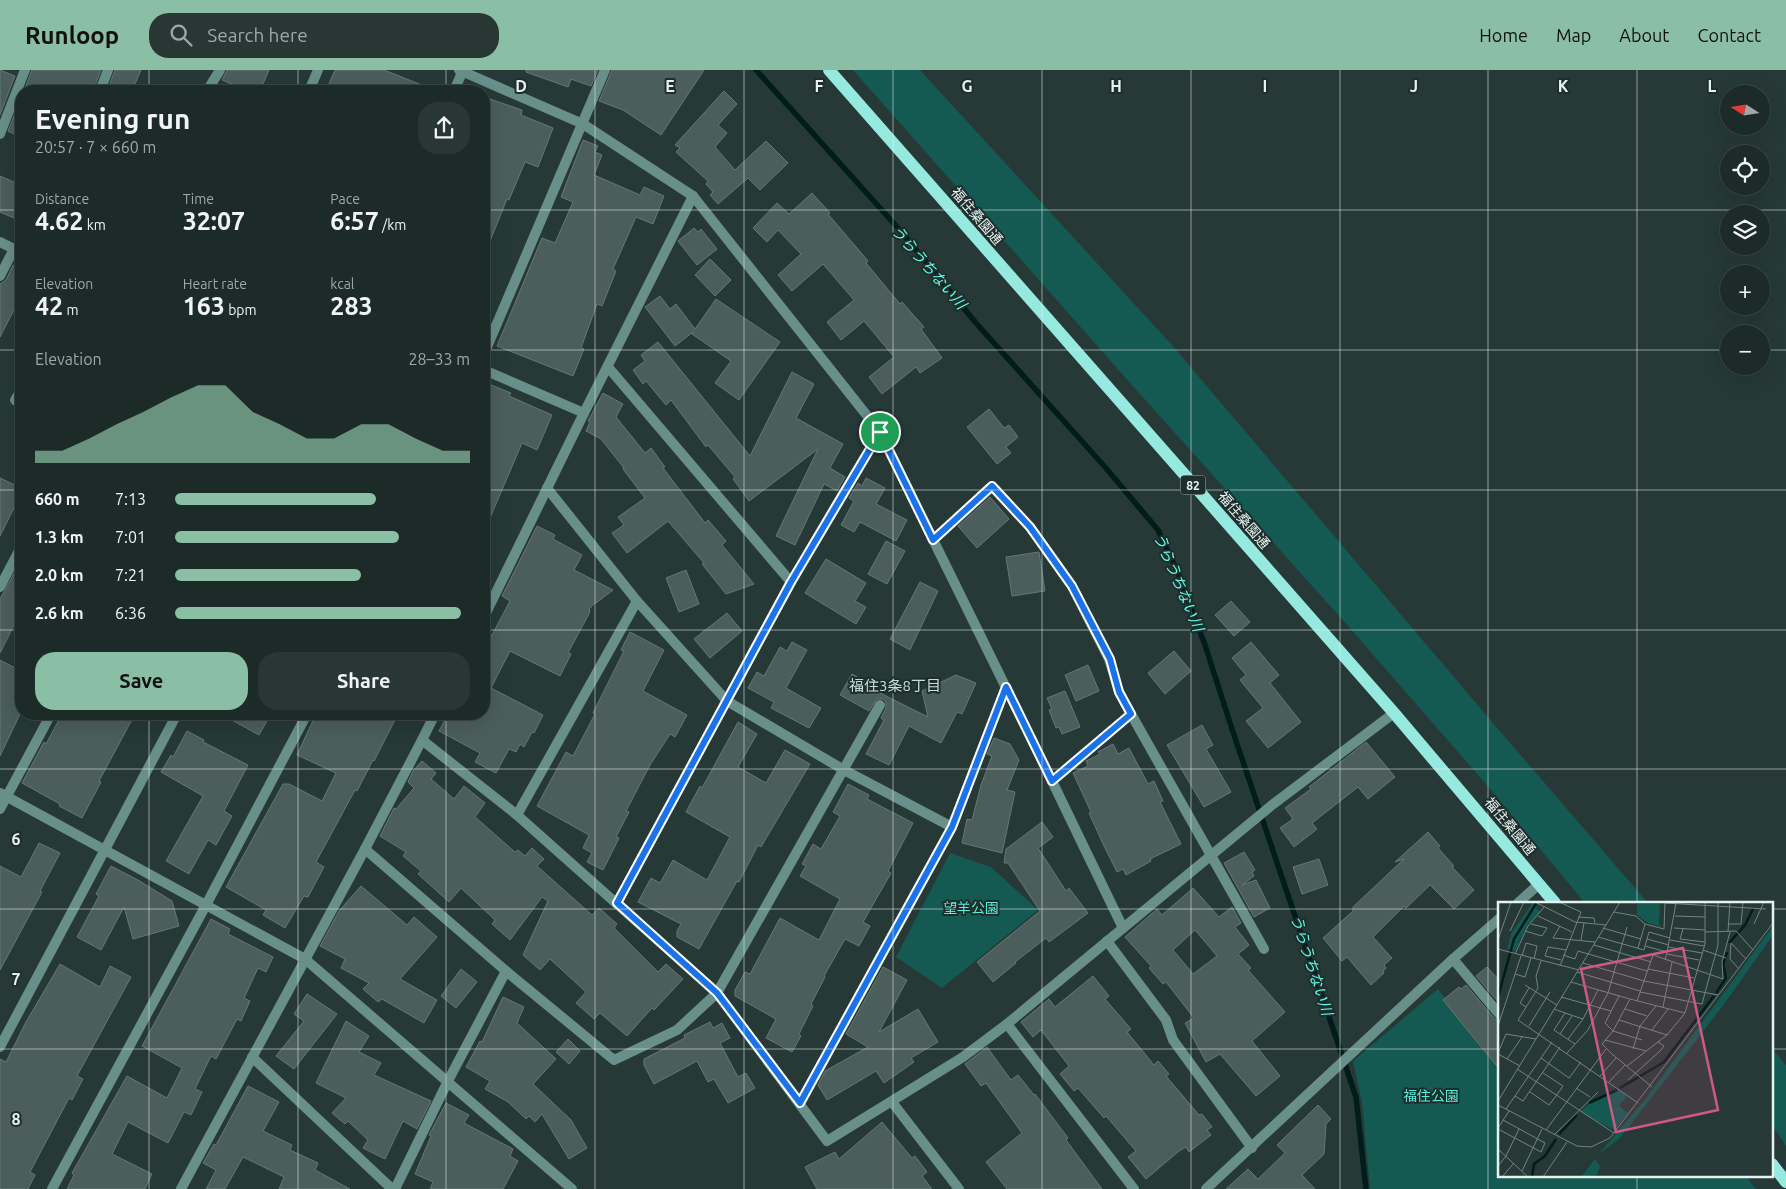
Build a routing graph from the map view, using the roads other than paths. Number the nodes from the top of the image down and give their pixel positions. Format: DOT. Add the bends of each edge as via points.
graph roads {
  1 [pos="25,70"];
  2 [pos="108,70"];
  3 [pos="220,70"];
  4 [pos="318,70"];
  5 [pos="461,70"];
  6 [pos="605,70"];
  7 [pos="829,70"];
  8 [pos="19,85"];
  9 [pos="102,85"];
  10 [pos="211,85"];
  11 [pos="312,85"];
  12 [pos="456,85"];
  13 [pos="15,96"];
  14 [pos="583,124"];
  15 [pos="0,134"];
  16 [pos="693,196"];
  17 [pos="0,242"];
  18 [pos="15,250"];
  19 [pos="15,255"];
  20 [pos="0,276"];
  21 [pos="490,340"];
  22 [pos="608,367"];
  23 [pos="490,373"];
  24 [pos="584,413"];
  25 [pos="880,432"];
  26 [pos="547,488"];
  27 [pos="933,540"];
  28 [pos="15,558"];
  29 [pos="791,582"];
  30 [pos="0,587"];
  31 [pos="637,601"];
  32 [pos="490,606"];
  33 [pos="1006,687"];
  34 [pos="726,701"];
  35 [pos="880,705"];
  36 [pos="1394,713"];
  37 [pos="1131,714"];
  38 [pos="47,720"];
  39 [pos="174,720"];
  40 [pos="304,720"];
  41 [pos="432,720"];
  42 [pos="422,740"];
  43 [pos="844,770"];
  44 [pos="1052,781"];
  45 [pos="3,795"];
  46 [pos="0,809"];
  47 [pos="517,815"];
  48 [pos="952,827"];
  49 [pos="365,849"];
  50 [pos="105,851"];
  51 [pos="1212,856"];
  52 [pos="1539,884"];
  53 [pos="1519,902"];
  54 [pos="1554,902"];
  55 [pos="617,903"];
  56 [pos="206,905"];
  57 [pos="1498,920"];
  58 [pos="1122,928"];
  59 [pos="1107,941"];
  60 [pos="1264,949"];
  61 [pos="305,959"];
  62 [pos="1454,959"];
  63 [pos="506,971"];
  64 [pos="717,993"];
  65 [pos="1498,1013"];
  66 [pos="1007,1024"];
  67 [pos="0,1047"];
  68 [pos="252,1057"];
  69 [pos="448,1081"];
  70 [pos="892,1102"];
  71 [pos="800,1103"];
  72 [pos="1252,1148"];
  73 [pos="1774,1167"];
  74 [pos="1786,1182"];
  75 [pos="52,1189"];
  76 [pos="181,1189"];
  77 [pos="393,1189"];
  78 [pos="572,1189"];
  79 [pos="959,1189"];
  80 [pos="1134,1189"];
  81 [pos="1206,1189"];
  1 -- 8 [label="street"];
  2 -- 9 [label="street"];
  3 -- 10 [label="street"];
  4 -- 11 [label="street"];
  5 -- 12 [label="street"];
  5 -- 14 [label="street"];
  6 -- 14 [label="street"];
  7 -- 36 [label="main road, 福住桑園通 / 82"];
  13 -- 15 [label="street"];
  14 -- 16 [label="street"];
  14 -- 21 [label="street"];
  16 -- 22 [label="street"];
  16 -- 25 [label="street"];
  17 -- 18 [label="street"];
  19 -- 20 [label="street"];
  22 -- 24 [label="street"];
  22 -- 29 [label="street"];
  23 -- 24 [label="street"];
  24 -- 26 [label="street"];
  25 -- 27 [label="street"];
  25 -- 29 [label="street"];
  26 -- 31 [label="street"];
  26 -- 32 [label="street"];
  27 -- 33 [label="street"];
  27 -- 37 [label="street" via="992,486 1030,527 1072,586 1110,659 1119,692"];
  28 -- 30 [label="street"];
  29 -- 34 [label="street"];
  31 -- 34 [label="street"];
  31 -- 47 [label="street"];
  33 -- 44 [label="street"];
  33 -- 48 [label="street"];
  34 -- 43 [label="street"];
  34 -- 55 [label="street"];
  35 -- 43 [label="street"];
  36 -- 51 [label="street" via="1272,805"];
  36 -- 52 [label="main road, 福住桑園通 / 82"];
  37 -- 44 [label="street"];
  37 -- 51 [label="street"];
  38 -- 45 [label="street"];
  39 -- 50 [label="street"];
  40 -- 56 [label="street"];
  41 -- 42 [label="street"];
  42 -- 47 [label="street"];
  42 -- 49 [label="street"];
  43 -- 48 [label="street"];
  43 -- 64 [label="street"];
  44 -- 58 [label="street"];
  45 -- 46 [label="street"];
  45 -- 50 [label="street"];
  47 -- 55 [label="street"];
  48 -- 71 [label="street"];
  49 -- 61 [label="street"];
  49 -- 63 [label="street"];
  50 -- 56 [label="street"];
  50 -- 67 [label="street"];
  51 -- 58 [label="street"];
  51 -- 60 [label="street"];
  52 -- 53 [label="street"];
  52 -- 54 [label="main road, 福住桑園通 / 82"];
  55 -- 64 [label="street"];
  56 -- 61 [label="street"];
  56 -- 75 [label="street"];
  57 -- 62 [label="street"];
  58 -- 59 [label="street"];
  59 -- 66 [label="street"];
  59 -- 72 [label="street" via="1166,1020 1173,1040"];
  61 -- 68 [label="street"];
  61 -- 69 [label="street"];
  62 -- 65 [label="street"];
  62 -- 72 [label="street"];
  63 -- 64 [label="street" via="614,1060 678,1030"];
  63 -- 69 [label="street"];
  64 -- 71 [label="street"];
  66 -- 70 [label="street" via="963,1057"];
  66 -- 80 [label="street"];
  68 -- 76 [label="street"];
  68 -- 77 [label="street"];
  69 -- 77 [label="street"];
  69 -- 78 [label="street"];
  70 -- 71 [label="street" via="827,1141"];
  70 -- 79 [label="street"];
  72 -- 81 [label="street"];
  73 -- 74 [label="main road"];
}
